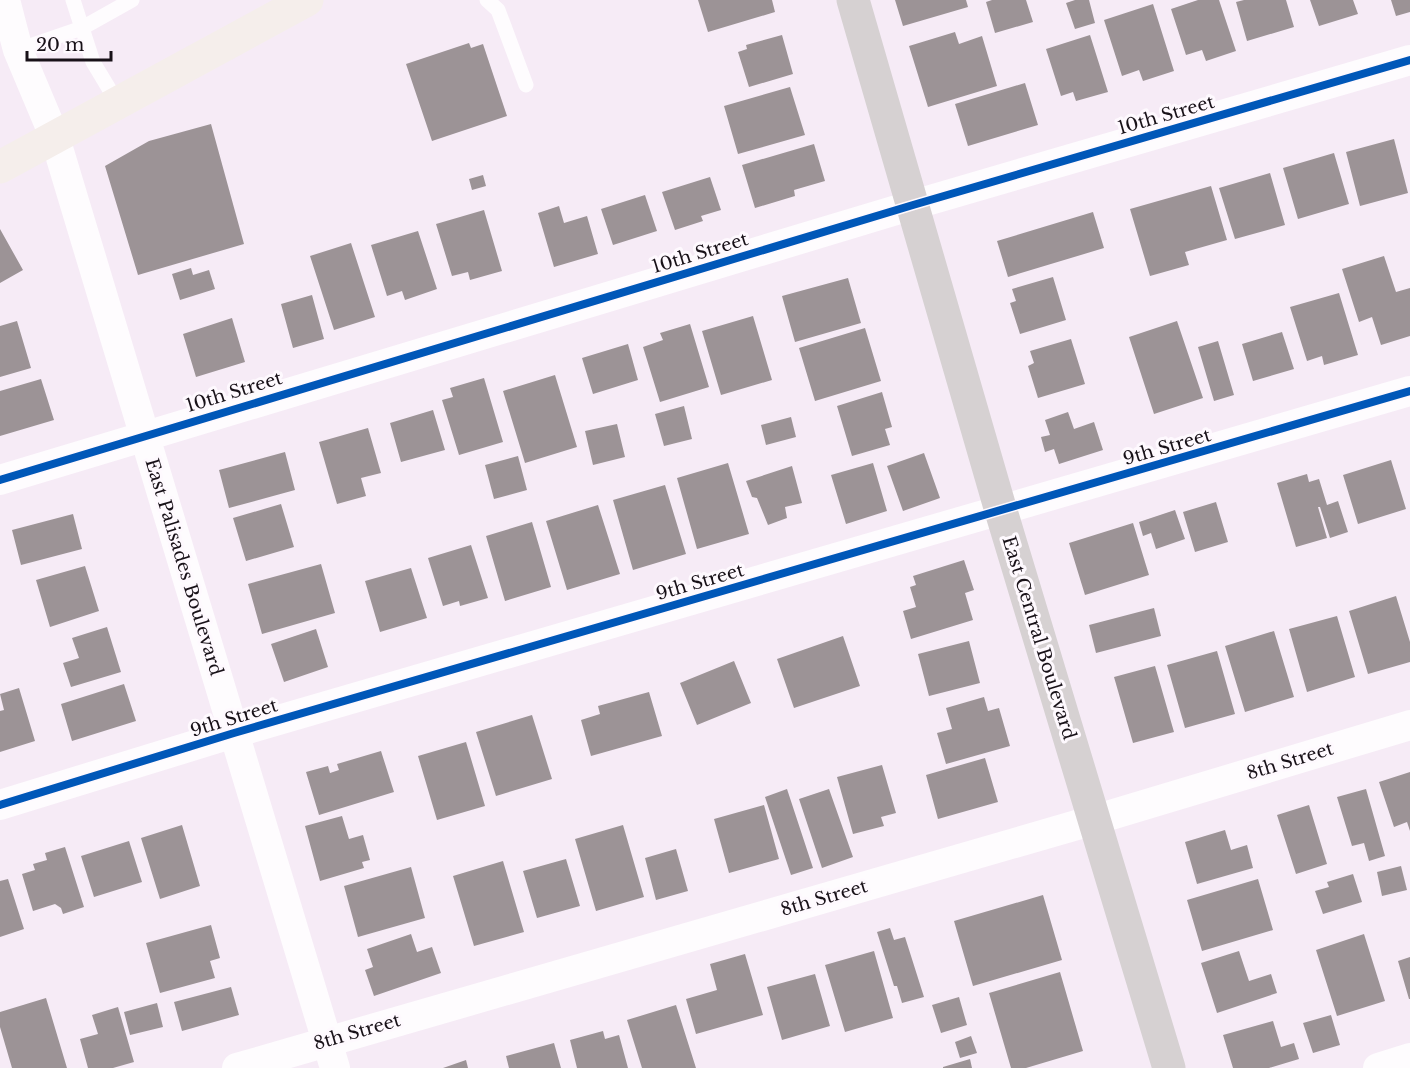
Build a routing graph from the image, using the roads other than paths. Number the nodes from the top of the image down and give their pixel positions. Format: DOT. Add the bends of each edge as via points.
graph roads {
  1 [pos="5,0"];
  2 [pos="73,0"];
  3 [pos="132,0"];
  4 [pos="307,0"];
  5 [pos="487,0"];
  6 [pos="853,0"];
  7 [pos="82,28"];
  8 [pos="18,50"];
  9 [pos="1410,60"];
  10 [pos="526,85"];
  11 [pos="117,102"];
  12 [pos="55,138"];
  13 [pos="0,167"];
  14 [pos="913,204"];
  15 [pos="1410,391"];
  16 [pos="144,435"];
  17 [pos="0,480"];
  18 [pos="1001,511"];
  19 [pos="1410,725"];
  20 [pos="234,733"];
  21 [pos="0,805"];
  22 [pos="1094,820"];
  23 [pos="331,1054"];
  24 [pos="1410,1058"];
  25 [pos="237,1068"];
  26 [pos="1169,1068"];
  27 [pos="1378,1068"];
  1 -- 8 [label="street, East Palisades Boulevard"];
  2 -- 7 [label="lane"];
  3 -- 7 [label="lane"];
  4 -- 11 [label="main road"];
  5 -- 10 [label="lane" via="498,10"];
  6 -- 14 [label="main road, East Central Boulevard"];
  7 -- 8 [label="lane"];
  7 -- 11 [label="lane" via="93,62"];
  8 -- 12 [label="street, East Palisades Boulevard"];
  9 -- 14 [label="street, 10th Street"];
  11 -- 12 [label="main road"];
  12 -- 13 [label="main road"];
  12 -- 16 [label="street, East Palisades Boulevard"];
  14 -- 16 [label="street, 10th Street"];
  14 -- 18 [label="main road, East Central Boulevard"];
  15 -- 18 [label="street, 9th Street"];
  16 -- 17 [label="street, 10th Street"];
  16 -- 20 [label="street, East Palisades Boulevard"];
  18 -- 20 [label="street, 9th Street"];
  18 -- 22 [label="main road, East Central Boulevard"];
  19 -- 22 [label="street, 8th Street"];
  20 -- 21 [label="street, 9th Street"];
  20 -- 23 [label="street, East Palisades Boulevard"];
  22 -- 23 [label="street, 8th Street"];
  22 -- 26 [label="main road, East Central Boulevard"];
  23 -- 25 [label="street, 8th Street"];
  24 -- 27 [label="street"];
}
